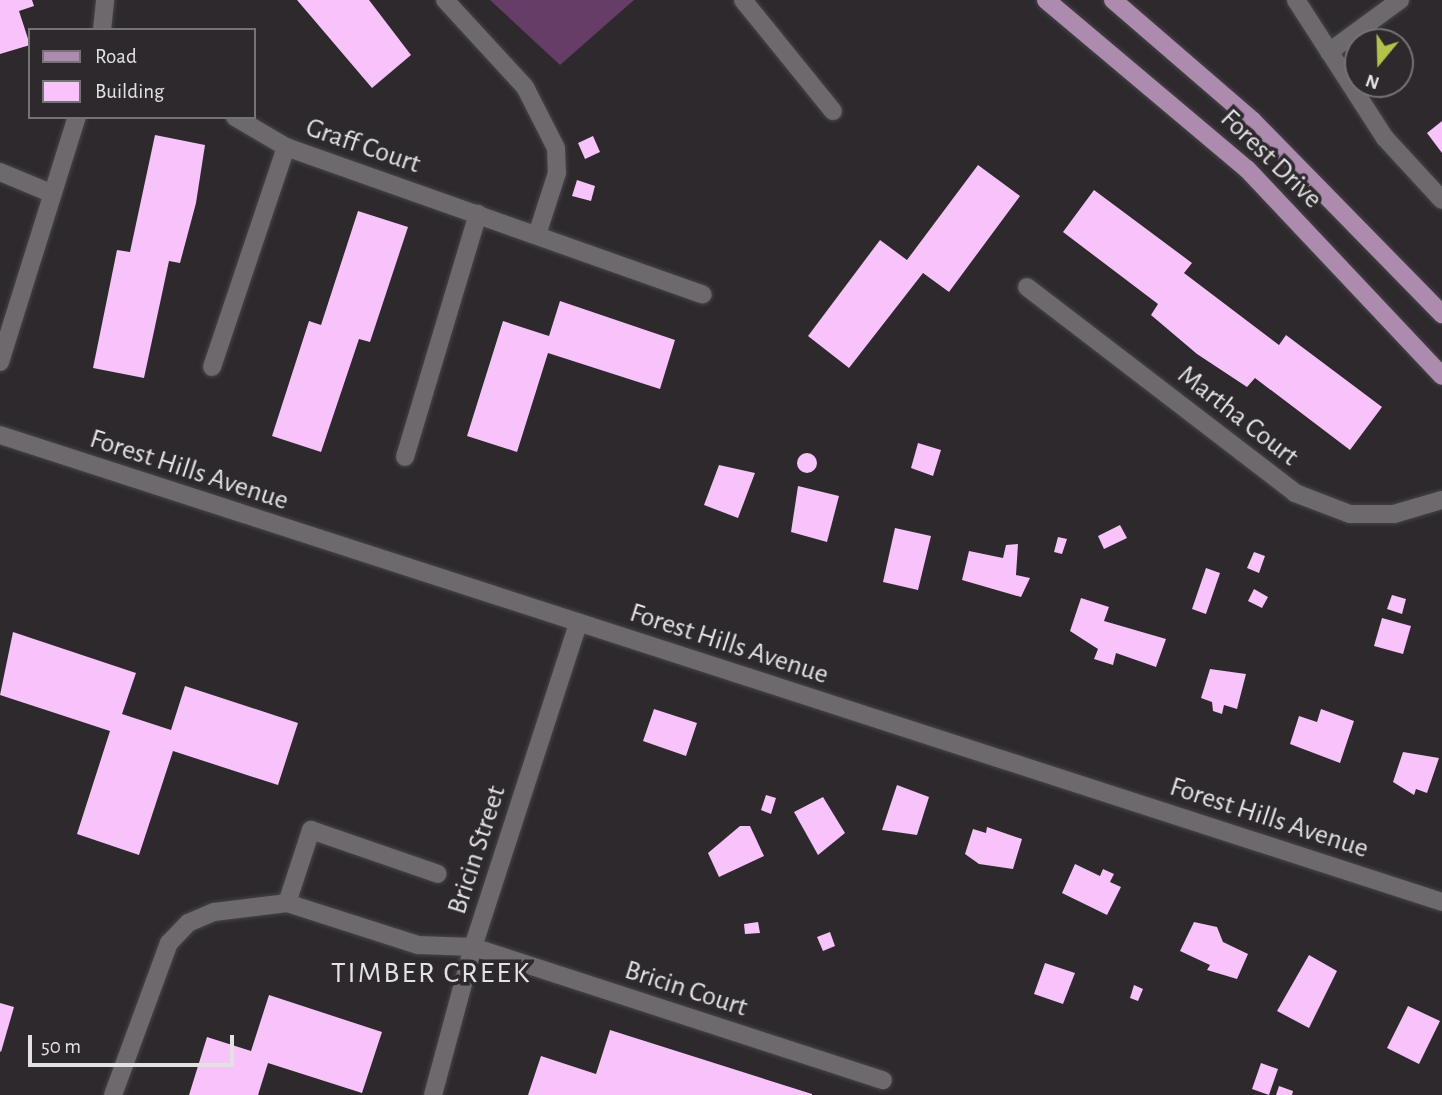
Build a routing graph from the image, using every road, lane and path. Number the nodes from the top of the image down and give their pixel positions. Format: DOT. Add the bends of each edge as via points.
graph roads {
  1 [pos="105,0"];
  2 [pos="445,0"];
  3 [pos="743,0"];
  4 [pos="1046,0"];
  5 [pos="1112,0"];
  6 [pos="1296,0"];
  7 [pos="1400,0"];
  8 [pos="102,28"];
  9 [pos="1329,52"];
  10 [pos="833,111"];
  11 [pos="76,119"];
  12 [pos="238,119"];
  13 [pos="285,147"];
  14 [pos="0,172"];
  15 [pos="54,194"];
  16 [pos="1442,200"];
  17 [pos="478,214"];
  18 [pos="537,235"];
  19 [pos="1027,287"];
  20 [pos="703,295"];
  21 [pos="1442,314"];
  22 [pos="0,362"];
  23 [pos="212,368"];
  24 [pos="1442,376"];
  25 [pos="0,435"];
  26 [pos="405,457"];
  27 [pos="1442,500"];
  28 [pos="578,623"];
  29 [pos="438,874"];
  30 [pos="1442,902"];
  31 [pos="287,903"];
  32 [pos="473,947"];
  33 [pos="883,1080"];
  34 [pos="113,1095"];
  35 [pos="433,1095"];
  1 -- 8 [label="street"];
  2 -- 18 [label="street" via="525,87 556,148 557,173"];
  3 -- 10 [label="street"];
  4 -- 24 [label="main road, Forest Drive" via="1247,169"];
  5 -- 21 [label="main road, Forest Drive" via="1252,120"];
  6 -- 9 [label="street"];
  7 -- 9 [label="street"];
  9 -- 16 [label="street" via="1385,138"];
  11 -- 15 [label="street"];
  12 -- 13 [label="street, Graff Court"];
  13 -- 17 [label="street, Graff Court"];
  13 -- 23 [label="street"];
  14 -- 15 [label="street"];
  15 -- 22 [label="street"];
  17 -- 18 [label="street, Graff Court"];
  17 -- 26 [label="street"];
  18 -- 20 [label="street, Graff Court"];
  19 -- 27 [label="street, Martha Court" via="1295,493 1350,514 1394,514"];
  25 -- 28 [label="street, Forest Hills Avenue"];
  28 -- 30 [label="street, Forest Hills Avenue"];
  28 -- 32 [label="street, Bricin Street"];
  29 -- 31 [label="street" via="311,830"];
  31 -- 32 [label="street, Bricin Court" via="418,945"];
  31 -- 34 [label="street" via="215,912 188,923 169,943"];
  32 -- 33 [label="street, Bricin Court"];
  32 -- 35 [label="street, Bricin Street"];
}
